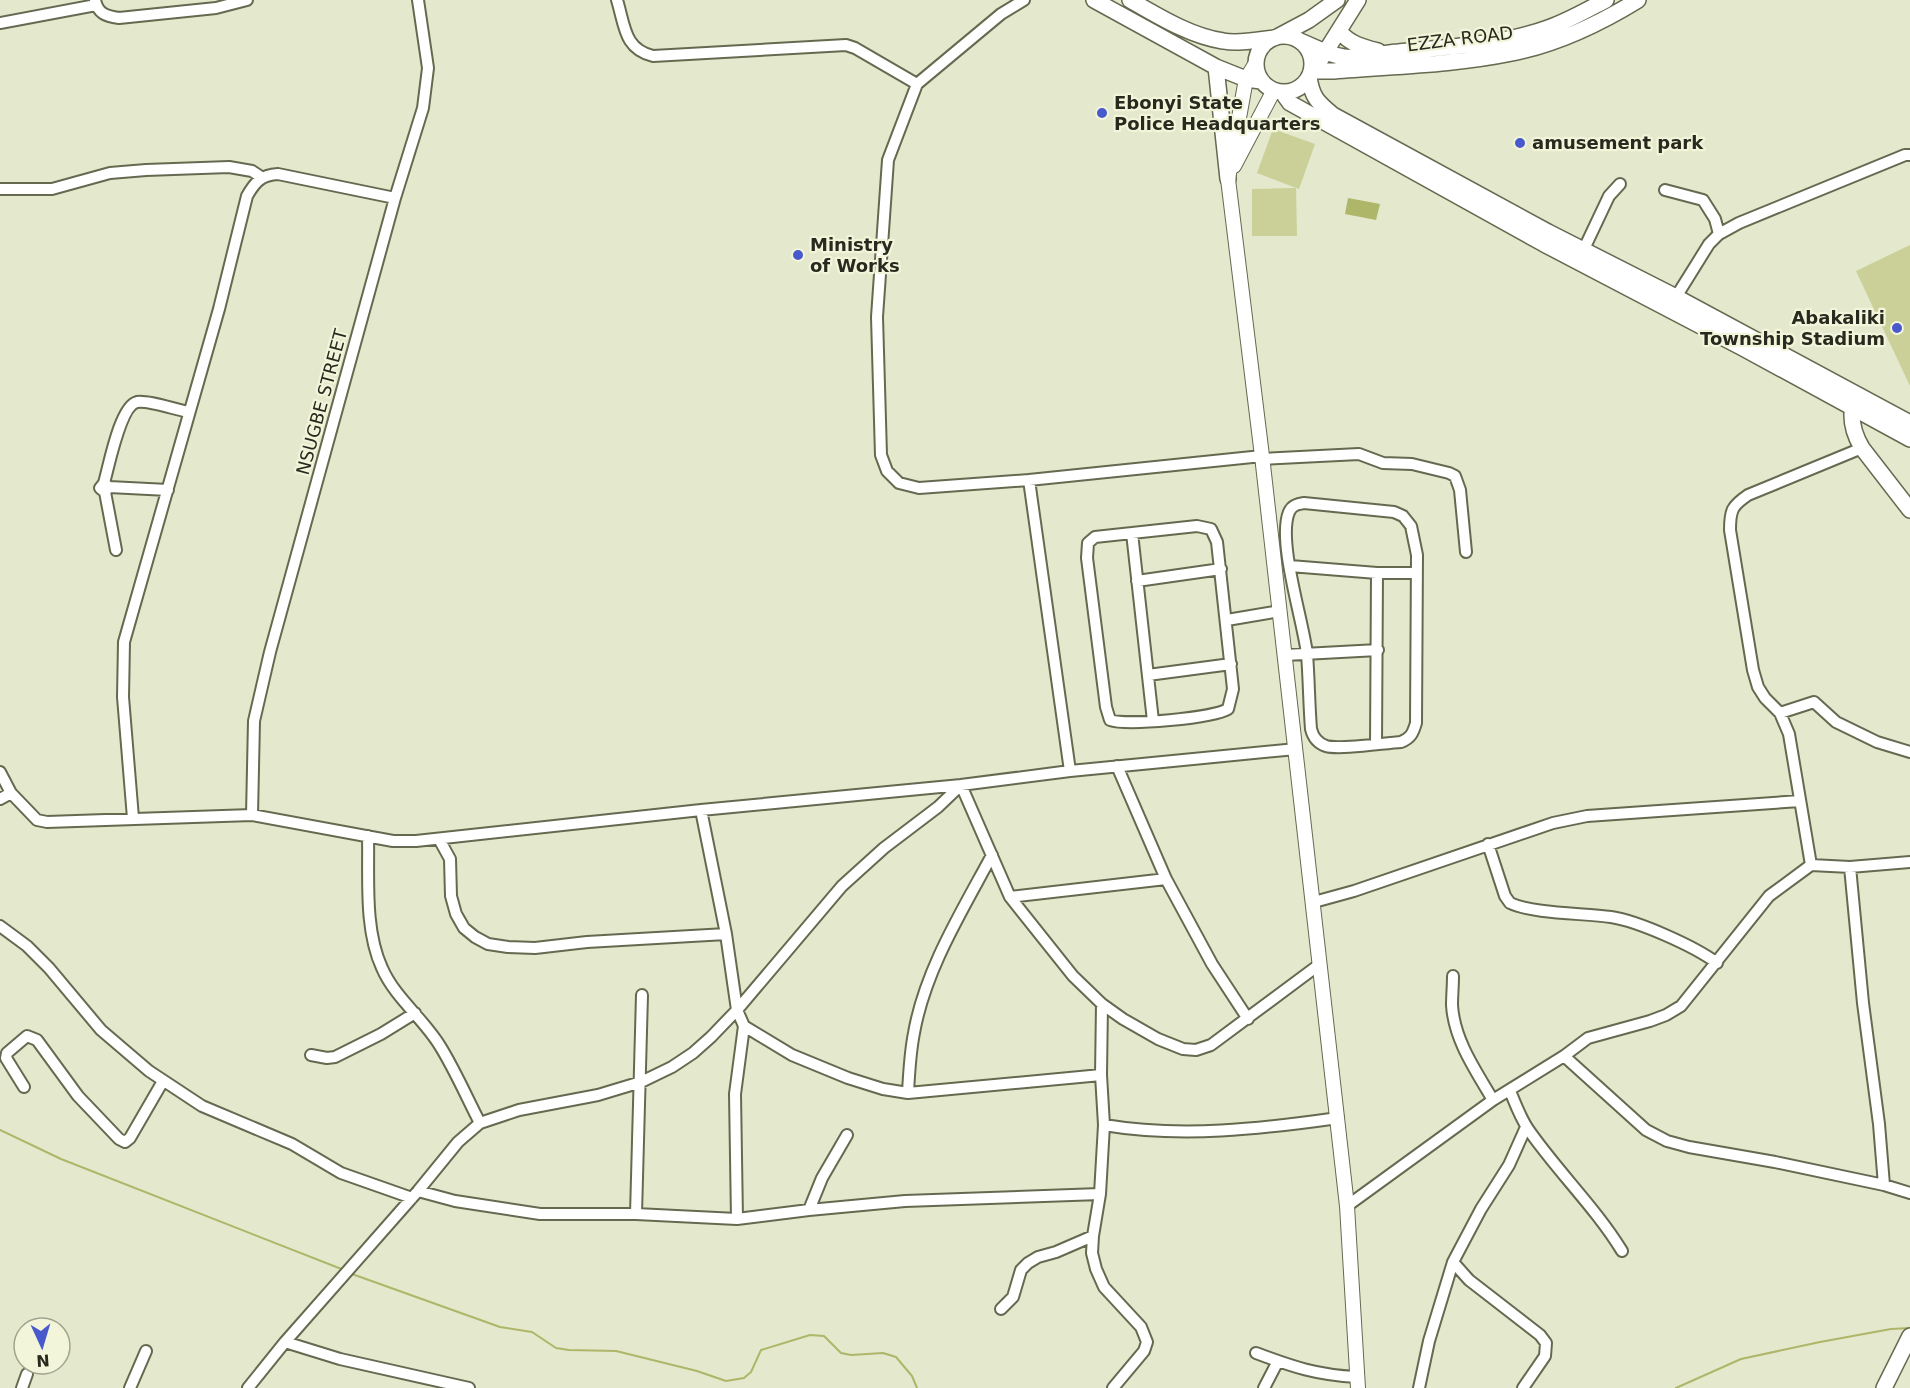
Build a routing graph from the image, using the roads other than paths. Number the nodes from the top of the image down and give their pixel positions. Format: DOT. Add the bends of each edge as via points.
graph roads {
  1 [pos="247,0"];
  2 [pos="418,0"];
  3 [pos="617,0"];
  4 [pos="1010,0"];
  5 [pos="1024,0"];
  6 [pos="1094,0"];
  7 [pos="1130,0"];
  8 [pos="1337,0"];
  9 [pos="1358,0"];
  10 [pos="1606,0"];
  11 [pos="1638,0"];
  12 [pos="96,2"];
  13 [pos="1618,5"];
  14 [pos="1001,14"];
  15 [pos="0,23"];
  16 [pos="1339,31"];
  17 [pos="1276,37"];
  18 [pos="1300,41"];
  19 [pos="1326,53"];
  20 [pos="1384,53"];
  21 [pos="1216,67"];
  22 [pos="1311,71"];
  23 [pos="917,84"];
  24 [pos="1266,85"];
  25 [pos="1910,155"];
  26 [pos="261,177"];
  27 [pos="1228,179"];
  28 [pos="1620,184"];
  29 [pos="0,189"];
  30 [pos="1665,190"];
  31 [pos="395,198"];
  32 [pos="1719,234"];
  33 [pos="1583,251"];
  34 [pos="1676,297"];
  35 [pos="1854,401"];
  36 [pos="189,412"];
  37 [pos="1910,423"];
  38 [pos="1910,439"];
  39 [pos="1862,448"];
  40 [pos="1262,457"];
  41 [pos="1029,480"];
  42 [pos="106,487"];
  43 [pos="168,490"];
  44 [pos="1910,510"];
  45 [pos="1132,533"];
  46 [pos="116,550"];
  47 [pos="1466,552"];
  48 [pos="1290,566"];
  49 [pos="1221,569"];
  50 [pos="1377,573"];
  51 [pos="1417,573"];
  52 [pos="1137,581"];
  53 [pos="1280,611"];
  54 [pos="1227,620"];
  55 [pos="1378,650"];
  56 [pos="1306,654"];
  57 [pos="1285,655"];
  58 [pos="1231,664"];
  59 [pos="1148,675"];
  60 [pos="1780,713"];
  61 [pos="1153,720"];
  62 [pos="1376,744"];
  63 [pos="1296,749"];
  64 [pos="1910,752"];
  65 [pos="1117,766"];
  66 [pos="1070,771"];
  67 [pos="0,772"];
  68 [pos="961,785"];
  69 [pos="11,793"];
  70 [pos="0,799"];
  71 [pos="1800,801"];
  72 [pos="701,810"];
  73 [pos="252,815"];
  74 [pos="133,818"];
  75 [pos="368,836"];
  76 [pos="439,839"];
  77 [pos="1488,844"];
  78 [pos="992,855"];
  79 [pos="1910,862"];
  80 [pos="1811,865"];
  81 [pos="1850,867"];
  82 [pos="1166,879"];
  83 [pos="1010,897"];
  84 [pos="1314,902"];
  85 [pos="0,926"];
  86 [pos="726,934"];
  87 [pos="1716,963"];
  88 [pos="1320,964"];
  89 [pos="1453,976"];
  90 [pos="642,995"];
  91 [pos="1102,1004"];
  92 [pos="737,1010"];
  93 [pos="415,1013"];
  94 [pos="1248,1019"];
  95 [pos="744,1026"];
  96 [pos="311,1055"];
  97 [pos="1563,1056"];
  98 [pos="1101,1075"];
  99 [pos="163,1081"];
  100 [pos="641,1082"];
  101 [pos="24,1087"];
  102 [pos="1510,1090"];
  103 [pos="908,1093"];
  104 [pos="1493,1100"];
  105 [pos="1338,1118"];
  106 [pos="480,1124"];
  107 [pos="1104,1125"];
  108 [pos="1526,1126"];
  109 [pos="847,1135"];
  110 [pos="1884,1185"];
  111 [pos="1910,1193"];
  112 [pos="1100,1194"];
  113 [pos="415,1195"];
  114 [pos="1347,1206"];
  115 [pos="809,1209"];
  116 [pos="636,1214"];
  117 [pos="737,1219"];
  118 [pos="1093,1236"];
  119 [pos="1622,1251"];
  120 [pos="1453,1262"];
  121 [pos="1001,1309"];
  122 [pos="1909,1337"];
  123 [pos="285,1342"];
  124 [pos="146,1351"];
  125 [pos="1256,1353"];
  126 [pos="1278,1361"];
  127 [pos="1358,1382"];
  128 [pos="130,1388"];
  129 [pos="248,1388"];
  130 [pos="468,1388"];
  131 [pos="1113,1388"];
  132 [pos="1264,1388"];
  133 [pos="1419,1388"];
  134 [pos="1523,1388"];
  135 [pos="1884,1388"];
  1 -- 12 [label="street" via="216,8 119,18 99,11"];
  2 -- 31 [label="street, NSUGBE STREET" via="428,68 423,108"];
  3 -- 23 [label="street" via="631,45 642,53 653,56 846,45"];
  4 -- 14 [label="street"];
  5 -- 14 [label="street"];
  6 -- 21 [label="main road"];
  7 -- 17 [label="main road" via="1193,32 1223,41"];
  8 -- 17 [label="main road"];
  9 -- 16 [label="main road"];
  10 -- 20 [label="main road, EZZA ROAD" via="1581,14 1520,35 1473,45"];
  11 -- 13 [label="main road, EZZA ROAD"];
  12 -- 15 [label="street"];
  13 -- 22 [label="main road, EZZA ROAD" via="1587,29 1514,53 1463,61"];
  14 -- 23 [label="street"];
  16 -- 19 [label="main road"];
  16 -- 20 [label="main road" via="1356,46"];
  17 -- 18 [label="main road"];
  17 -- 24 [label="main road" via="1263,45 1256,63"];
  18 -- 19 [label="main road, EZZA ROAD"];
  18 -- 22 [label="main road" via="1311,56"];
  19 -- 20 [label="main road, EZZA ROAD" via="1359,58"];
  19 -- 22 [label="main road"];
  21 -- 24 [label="main road"];
  21 -- 27 [label="main road"];
  22 -- 24 [label="main road" via="1298,88"];
  22 -- 33 [label="main road" via="1311,93 1333,115"];
  23 -- 41 [label="street" via="888,160 877,317 881,455 887,471 899,483 919,488"];
  24 -- 27 [label="street"];
  24 -- 27 [label="street"];
  24 -- 35 [label="main road" via="1290,103 1483,210"];
  25 -- 32 [label="street"];
  26 -- 29 [label="street" via="252,171 229,167 146,170 110,173 52,189"];
  26 -- 31 [label="street" via="278,174"];
  26 -- 36 [label="street" via="247,196"];
  27 -- 40 [label="street"];
  28 -- 33 [label="street" via="1609,196"];
  30 -- 32 [label="street" via="1703,200"];
  31 -- 73 [label="street, NSUGBE STREET" via="254,721"];
  32 -- 34 [label="street" via="1701,254"];
  33 -- 34 [label="main road"];
  34 -- 35 [label="main road"];
  35 -- 37 [label="main road"];
  35 -- 38 [label="main road"];
  35 -- 39 [label="main road" via="1852,427"];
  36 -- 42 [label="street" via="144,402 130,407 123,417"];
  36 -- 43 [label="street"];
  39 -- 44 [label="main road"];
  39 -- 60 [label="street" via="1748,495 1736,503 1730,515 1753,670 1758,687"];
  40 -- 41 [label="street"];
  40 -- 47 [label="street" via="1359,454 1383,463 1412,464 1449,473 1455,476 1460,489"];
  40 -- 53 [label="street"];
  41 -- 66 [label="street"];
  42 -- 43 [label="street"];
  42 -- 46 [label="street"];
  43 -- 74 [label="street" via="124,642 123,697"];
  45 -- 49 [label="street" via="1197,526 1211,529"];
  45 -- 52 [label="street"];
  45 -- 61 [label="street" via="1091,539 1087,558 1107,715 1118,722"];
  48 -- 50 [label="street"];
  48 -- 51 [label="street" via="1286,530 1289,512 1304,503 1403,516 1411,526"];
  48 -- 56 [label="street"];
  49 -- 52 [label="street"];
  49 -- 54 [label="street"];
  50 -- 51 [label="street"];
  50 -- 55 [label="street"];
  51 -- 62 [label="street" via="1416,723 1408,739"];
  52 -- 59 [label="street"];
  53 -- 54 [label="street"];
  53 -- 57 [label="street"];
  54 -- 58 [label="street"];
  55 -- 56 [label="street"];
  55 -- 62 [label="street"];
  56 -- 57 [label="street"];
  56 -- 62 [label="street" via="1314,737 1332,747"];
  57 -- 63 [label="street"];
  58 -- 59 [label="street"];
  58 -- 61 [label="street" via="1233,689 1228,709 1209,716"];
  59 -- 61 [label="street"];
  60 -- 64 [label="street" via="1814,702 1836,722 1877,742"];
  60 -- 71 [label="street" via="1789,734"];
  63 -- 65 [label="street"];
  63 -- 84 [label="street"];
  65 -- 66 [label="street"];
  65 -- 82 [label="street"];
  66 -- 68 [label="street"];
  67 -- 69 [label="street"];
  68 -- 72 [label="street"];
  68 -- 78 [label="street"];
  68 -- 92 [label="street" via="842,886"];
  69 -- 70 [label="street"];
  69 -- 74 [label="street" via="37,820"];
  71 -- 77 [label="street" via="1587,816"];
  71 -- 80 [label="street"];
  72 -- 76 [label="street"];
  72 -- 86 [label="street"];
  73 -- 74 [label="street"];
  73 -- 75 [label="street"];
  75 -- 76 [label="street" via="393,841"];
  75 -- 93 [label="street" via="373,940 381,968"];
  76 -- 86 [label="street" via="450,859 456,914 464,928 488,944 535,948"];
  77 -- 84 [label="street"];
  77 -- 87 [label="street" via="1510,903 1614,917 1700,951"];
  78 -- 83 [label="street"];
  78 -- 103 [label="street" via="938,962 921,1005 910,1057"];
  79 -- 81 [label="street"];
  80 -- 81 [label="street"];
  80 -- 87 [label="street" via="1769,896"];
  81 -- 110 [label="street"];
  82 -- 83 [label="street"];
  82 -- 94 [label="street"];
  83 -- 91 [label="street" via="1073,976"];
  84 -- 88 [label="street"];
  85 -- 99 [label="street" via="49,968 101,1030"];
  86 -- 92 [label="street"];
  87 -- 97 [label="street" via="1681,1006 1666,1015 1588,1038"];
  88 -- 94 [label="street"];
  88 -- 105 [label="street"];
  89 -- 104 [label="street" via="1452,1006 1457,1032"];
  90 -- 100 [label="street"];
  91 -- 94 [label="street" via="1158,1039 1183,1049 1211,1045"];
  91 -- 98 [label="street"];
  92 -- 95 [label="street"];
  92 -- 100 [label="street" via="693,1053"];
  93 -- 96 [label="street" via="335,1057"];
  93 -- 106 [label="street" via="439,1045"];
  95 -- 103 [label="street" via="792,1055 848,1078"];
  95 -- 117 [label="street" via="735,1094"];
  97 -- 102 [label="street"];
  97 -- 110 [label="street" via="1646,1130 1667,1141"];
  98 -- 103 [label="street"];
  98 -- 107 [label="street"];
  99 -- 101 [label="street" via="130,1138 123,1142 78,1096 31,1036 7,1053 6,1058"];
  99 -- 113 [label="street" via="202,1106 292,1144 341,1173"];
  100 -- 106 [label="street" via="598,1095 519,1110"];
  100 -- 116 [label="street"];
  102 -- 104 [label="street"];
  102 -- 108 [label="street"];
  104 -- 114 [label="street"];
  105 -- 107 [label="street" via="1210,1130"];
  105 -- 114 [label="street"];
  106 -- 113 [label="street" via="458,1142"];
  107 -- 112 [label="street"];
  108 -- 119 [label="street"];
  108 -- 120 [label="street" via="1509,1165"];
  109 -- 115 [label="street"];
  110 -- 111 [label="street"];
  112 -- 115 [label="street"];
  112 -- 118 [label="street"];
  113 -- 116 [label="street" via="540,1214"];
  113 -- 123 [label="street"];
  114 -- 127 [label="street"];
  115 -- 117 [label="street"];
  116 -- 117 [label="street"];
  118 -- 121 [label="street" via="1028,1263 1021,1270 1013,1297"];
  118 -- 131 [label="street" via="1092,1253 1104,1287 1142,1327 1147,1342"];
  120 -- 133 [label="street"];
  120 -- 134 [label="street" via="1546,1343 1545,1356"];
  122 -- 135 [label="main road"];
  123 -- 129 [label="street"];
  123 -- 130 [label="street" via="340,1359"];
  124 -- 128 [label="street"];
  125 -- 126 [label="street"];
  126 -- 127 [label="street"];
  126 -- 132 [label="street"];
}
